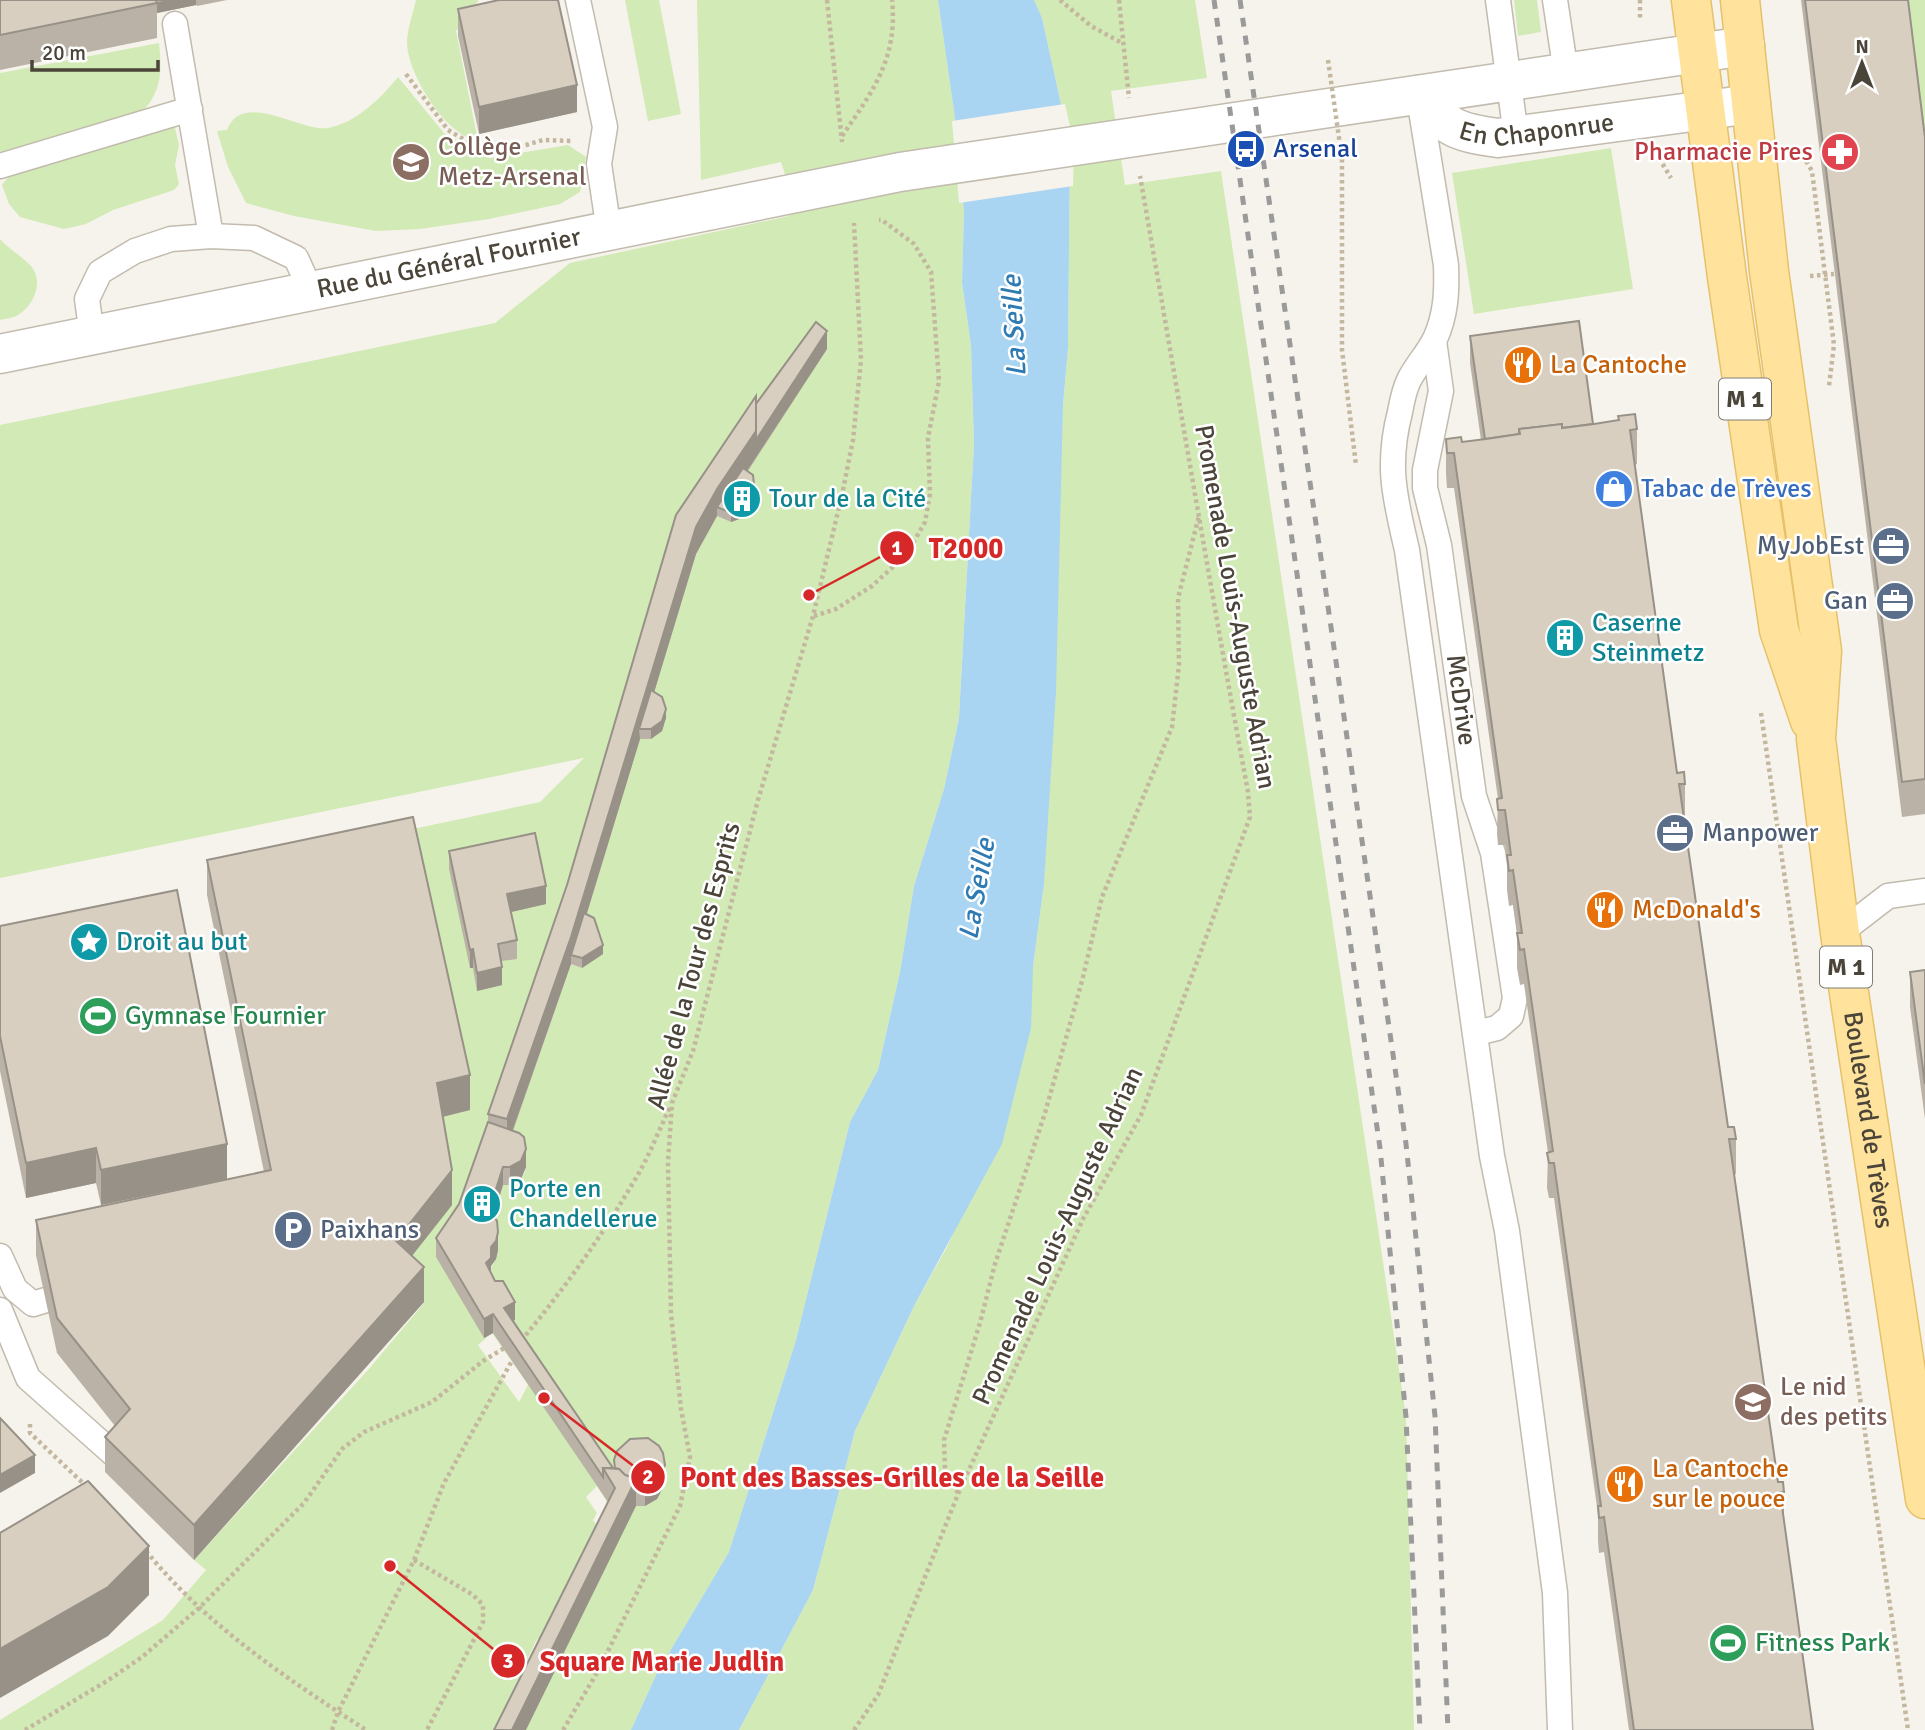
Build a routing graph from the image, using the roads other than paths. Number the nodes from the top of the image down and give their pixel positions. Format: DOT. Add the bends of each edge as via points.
graph roads {
  1 [pos="578,0"];
  2 [pos="1497,0"];
  3 [pos="1555,0"];
  4 [pos="1691,0"];
  5 [pos="1740,0"];
  6 [pos="175,24"];
  7 [pos="1745,46"];
  8 [pos="1698,53"];
  9 [pos="1566,73"];
  10 [pos="1507,82"];
  11 [pos="1418,95"];
  12 [pos="1751,104"];
  13 [pos="190,109"];
  14 [pos="1705,111"];
  15 [pos="1464,133"];
  16 [pos="1516,136"];
  17 [pos="1126,138"];
  18 [pos="0,166"];
  19 [pos="1433,178"];
  20 [pos="608,231"];
  21 [pos="211,236"];
  22 [pos="311,292"];
  23 [pos="92,336"];
  24 [pos="1434,341"];
  25 [pos="0,354"];
  26 [pos="1816,738"];
  27 [pos="1925,891"];
  28 [pos="1840,933"];
  29 [pos="1475,1033"];
  30 [pos="0,1256"];
  31 [pos="46,1300"];
  32 [pos="0,1310"];
  33 [pos="118,1458"];
  34 [pos="1925,1499"];
  35 [pos="1560,1730"];
  1 -- 20 [label="lane" via="605,127 599,163"];
  2 -- 10 [label="lane"];
  3 -- 9 [label="lane"];
  4 -- 8 [label="main road, Boulevard de Trèves / M 1"];
  5 -- 7 [label="main road, Boulevard de Trèves / M 1"];
  6 -- 13 [label="lane"];
  7 -- 8 [label="street, En Chaponrue"];
  7 -- 12 [label="main road, Boulevard de Trèves / M 1"];
  8 -- 9 [label="street, En Chaponrue"];
  8 -- 14 [label="main road, Boulevard de Trèves / M 1"];
  9 -- 10 [label="street, En Chaponrue"];
  10 -- 11 [label="street, En Chaponrue"];
  10 -- 16 [label="lane"];
  11 -- 15 [label="street, En Chaponrue" via="1441,120"];
  11 -- 17 [label="street, En Chaponrue"];
  11 -- 19 [label="lane"];
  12 -- 14 [label="street, En Chaponrue"];
  12 -- 26 [label="main road, Boulevard de Trèves / M 1" via="1769,271 1822,651"];
  13 -- 18 [label="lane"];
  13 -- 21 [label="lane"];
  14 -- 16 [label="street, En Chaponrue"];
  14 -- 26 [label="main road, Boulevard de Trèves / M 1" via="1779,630"];
  15 -- 16 [label="street, En Chaponrue"];
  15 -- 19 [label="lane" via="1436,163"];
  17 -- 20 [label="street, Rue du Général Fournier" via="900,172"];
  19 -- 24 [label="lane" via="1447,294"];
  20 -- 22 [label="street, Rue du Général Fournier"];
  21 -- 22 [label="lane" via="254,238 296,258"];
  21 -- 23 [label="lane" via="171,239 135,251 100,272 87,299"];
  22 -- 23 [label="street, Rue du Général Fournier"];
  23 -- 25 [label="street, Rue du Général Fournier"];
  24 -- 29 [label="lane" via="1407,383 1394,433 1392,478 1407,550"];
  24 -- 29 [label="lane, McDrive" via="1441,391 1425,488 1439,545 1474,796 1493,853 1515,998 1511,1016 1497,1028"];
  26 -- 28 [label="main road, Boulevard de Trèves / M 1"];
  27 -- 28 [label="lane" via="1888,896"];
  28 -- 34 [label="main road, Boulevard de Trèves / M 1"];
  29 -- 35 [label="lane" via="1509,1245 1555,1593"];
  30 -- 31 [label="lane" via="15,1289 33,1304"];
  32 -- 33 [label="lane" via="28,1378"];
}
